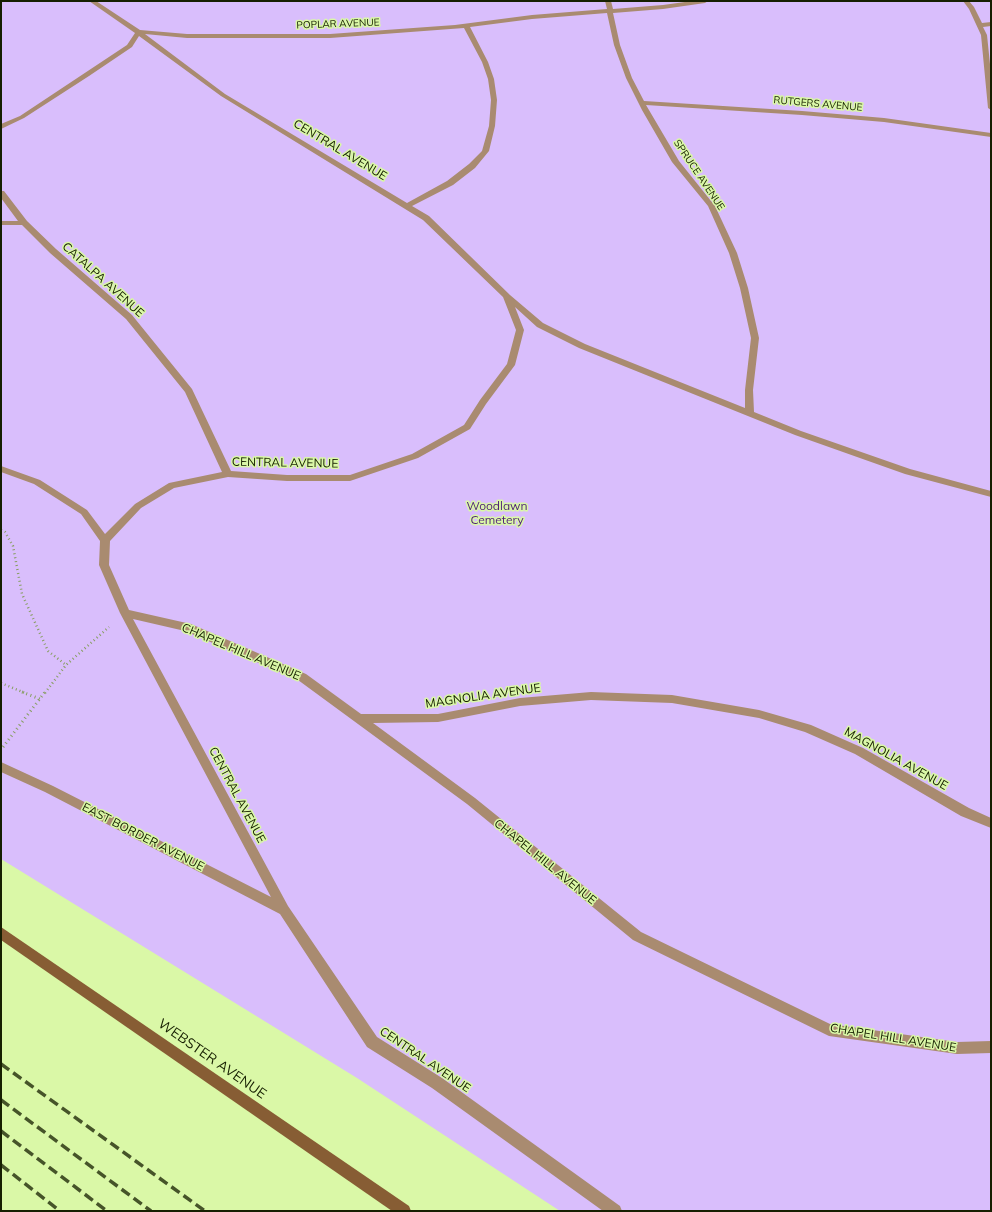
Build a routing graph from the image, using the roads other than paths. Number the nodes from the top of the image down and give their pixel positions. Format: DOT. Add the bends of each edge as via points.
graph roads {
  1 [pos="92,1"];
  2 [pos="608,1"];
  3 [pos="705,1"];
  4 [pos="966,1"];
  5 [pos="610,11"];
  6 [pos="991,24"];
  7 [pos="980,25"];
  8 [pos="466,26"];
  9 [pos="138,32"];
  10 [pos="642,103"];
  11 [pos="991,108"];
  12 [pos="1,127"];
  13 [pos="991,135"];
  14 [pos="1,193"];
  15 [pos="407,206"];
  16 [pos="1,223"];
  17 [pos="24,223"];
  18 [pos="507,296"];
  19 [pos="750,412"];
  20 [pos="1,469"];
  21 [pos="228,474"];
  22 [pos="991,494"];
  23 [pos="105,540"];
  24 [pos="125,613"];
  25 [pos="359,719"];
  26 [pos="1,767"];
  27 [pos="991,823"];
  28 [pos="284,910"];
  29 [pos="1,933"];
  30 [pos="991,1047"];
  31 [pos="404,1211"];
  32 [pos="614,1211"];
  1 -- 9 [label="lane, CENTRAL AVENUE"];
  2 -- 5 [label="lane, SPRUCE AVENUE"];
  3 -- 5 [label="lane, POPLAR AVENUE"];
  4 -- 7 [label="lane"];
  5 -- 8 [label="lane, POPLAR AVENUE" via="532,17"];
  5 -- 10 [label="lane, SPRUCE AVENUE" via="617,44 629,78"];
  6 -- 7 [label="lane"];
  7 -- 11 [label="lane" via="984,35"];
  8 -- 9 [label="lane, POPLAR AVENUE" via="330,36 187,36"];
  8 -- 15 [label="lane" via="486,62 491,79 494,100 492,126 485,151 472,166 450,183"];
  9 -- 12 [label="lane" via="130,46 22,117"];
  9 -- 15 [label="lane, CENTRAL AVENUE" via="223,95"];
  10 -- 13 [label="lane, RUTGERS AVENUE" via="854,117"];
  10 -- 19 [label="lane, SPRUCE AVENUE" via="676,162 711,206 733,252 755,338 749,390"];
  14 -- 17 [label="lane, CATALPA AVENUE"];
  15 -- 18 [label="lane, CENTRAL AVENUE" via="426,218"];
  16 -- 17 [label="lane"];
  17 -- 21 [label="lane, CATALPA AVENUE" via="129,317 188,391"];
  18 -- 19 [label="lane" via="540,326 582,346"];
  18 -- 21 [label="lane, CENTRAL AVENUE" via="520,330 511,365 466,427 415,456 350,478 287,478"];
  19 -- 22 [label="lane" via="798,433 908,472"];
  20 -- 23 [label="lane" via="37,482 84,512"];
  21 -- 23 [label="lane, CENTRAL AVENUE" via="172,485 138,506"];
  23 -- 24 [label="lane, CENTRAL AVENUE" via="104,565"];
  24 -- 25 [label="lane, CHAPEL HILL AVENUE" via="187,627 302,677"];
  24 -- 28 [label="lane, CENTRAL AVENUE"];
  25 -- 27 [label="lane, MAGNOLIA AVENUE" via="438,718 520,702 591,696 672,699 759,714 807,728 859,751 965,812"];
  25 -- 30 [label="lane, CHAPEL HILL AVENUE" via="471,801 637,936 829,1030 957,1048"];
  26 -- 28 [label="lane, EAST BORDER AVENUE" via="49,789"];
  28 -- 32 [label="lane, CENTRAL AVENUE" via="372,1042 437,1083"];
  29 -- 31 [label="main road, WEBSTER AVENUE"];
}
